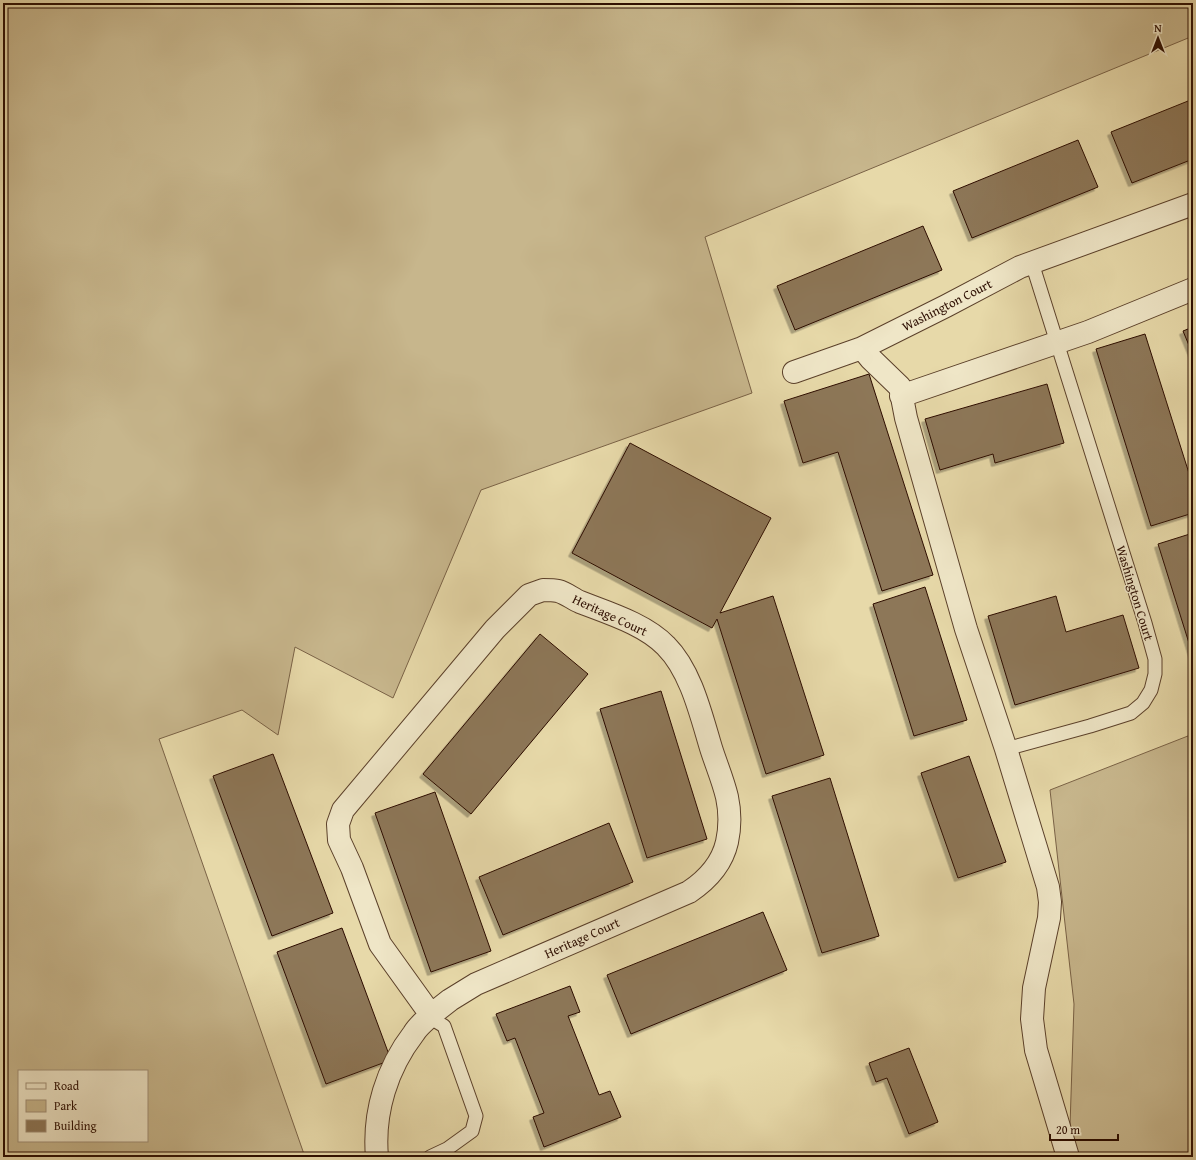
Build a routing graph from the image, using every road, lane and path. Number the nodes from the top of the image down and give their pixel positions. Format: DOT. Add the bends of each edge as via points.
graph roads {
  1 [pos="1193,204"];
  2 [pos="1032,263"];
  3 [pos="1193,289"];
  4 [pos="1058,342"];
  5 [pos="862,348"];
  6 [pos="794,372"];
  7 [pos="901,396"];
  8 [pos="1006,749"];
  9 [pos="431,1015"];
  10 [pos="377,1157"];
  11 [pos="430,1157"];
  12 [pos="1068,1157"];
  1 -- 2 [label="street, Washington Court"];
  2 -- 4 [label="lane, Washington Court"];
  2 -- 5 [label="street, Washington Court"];
  3 -- 4 [label="street"];
  4 -- 7 [label="street"];
  4 -- 8 [label="lane, Washington Court" via="1145,623 1155,659 1155,674 1151,690 1143,703 1131,713"];
  5 -- 6 [label="street, Washington Court"];
  5 -- 7 [label="street" via="900,387"];
  7 -- 8 [label="street" via="966,629"];
  8 -- 12 [label="street" via="1048,887 1049,918 1034,988 1032,1019 1036,1050"];
  9 -- 9 [label="street, Heritage Court" via="380,944 339,840 338,824 343,810 494,629 528,595 543,590 559,591 641,627 666,646 685,671 727,797 729,821 726,844 712,872 689,892 476,984"];
  9 -- 10 [label="street, Heritage Court" via="414,1031 397,1057 385,1086 378,1116"];
  9 -- 11 [label="lane, Heritage Court" via="444,1026 476,1116 472,1131 447,1149"];
}
